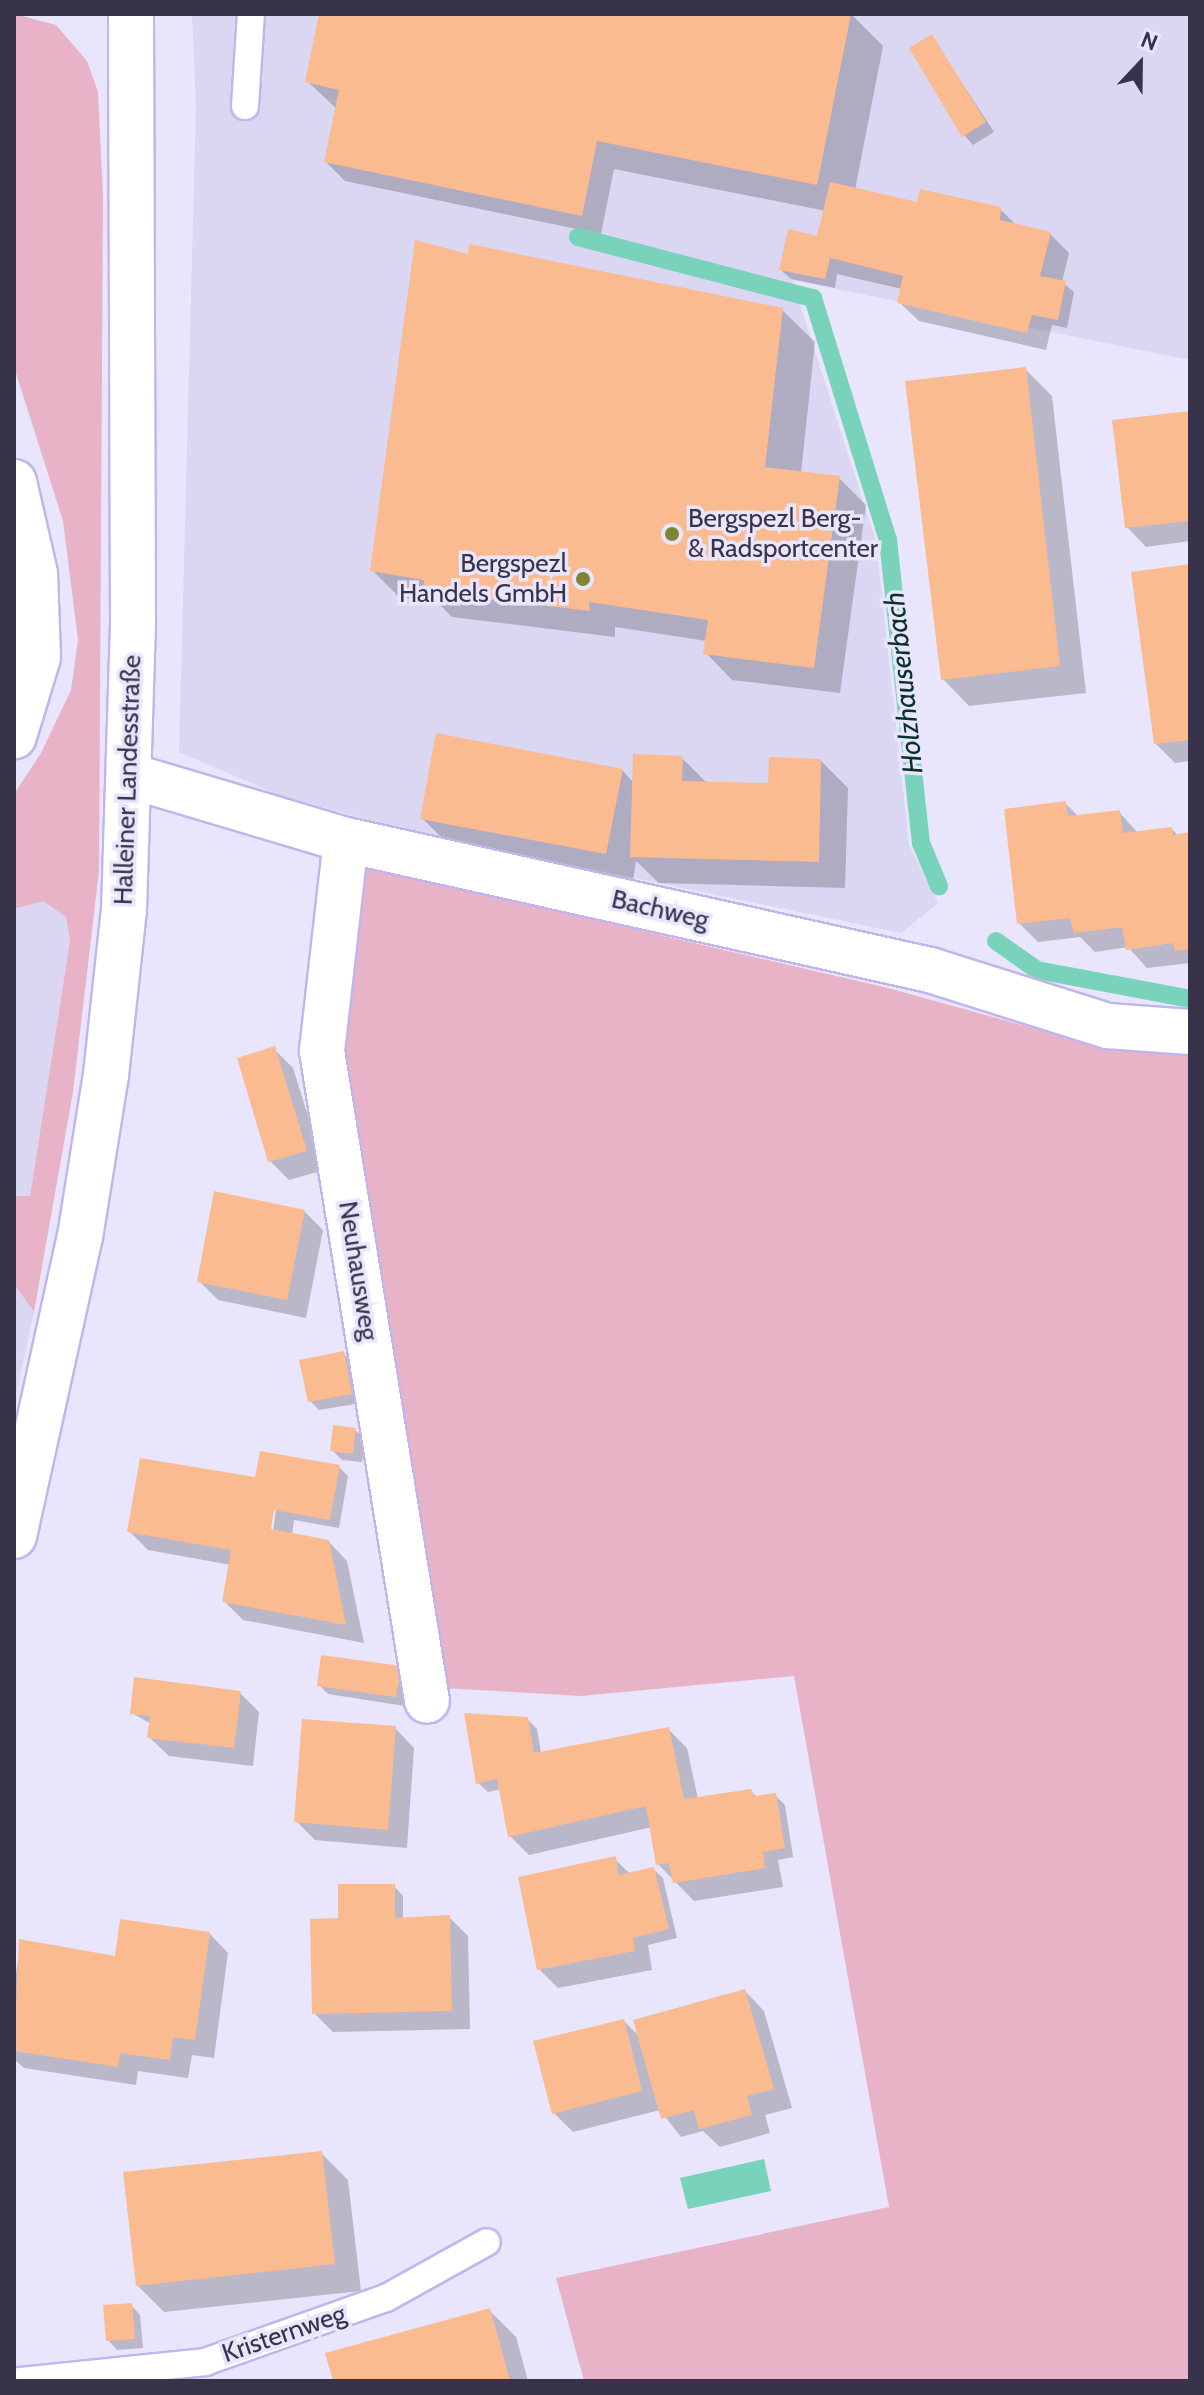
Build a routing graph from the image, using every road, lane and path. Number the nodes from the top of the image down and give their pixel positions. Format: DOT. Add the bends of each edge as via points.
graph roads {
  1 [pos="131,14"];
  2 [pos="251,14"];
  3 [pos="245,106"];
  4 [pos="14,482"];
  5 [pos="14,736"];
  6 [pos="131,776"];
  7 [pos="346,840"];
  8 [pos="1190,1032"];
  9 [pos="14,1536"];
  10 [pos="427,1701"];
  11 [pos="487,2242"];
  12 [pos="19,2381"];
  1 -- 6 [label="street, Halleiner Landesstraße"];
  2 -- 3 [label="lane"];
  4 -- 5 [label="street" via="35,574 38,657"];
  6 -- 7 [label="street, Bachweg"];
  6 -- 9 [label="street, Halleiner Landesstraße" via="124,910 106,1075 77,1251"];
  7 -- 8 [label="street, Bachweg" via="930,970 1108,1026"];
  7 -- 10 [label="street, Neuhausweg" via="322,1051"];
  11 -- 12 [label="lane, Kristernweg" via="386,2298 205,2362"];
}
